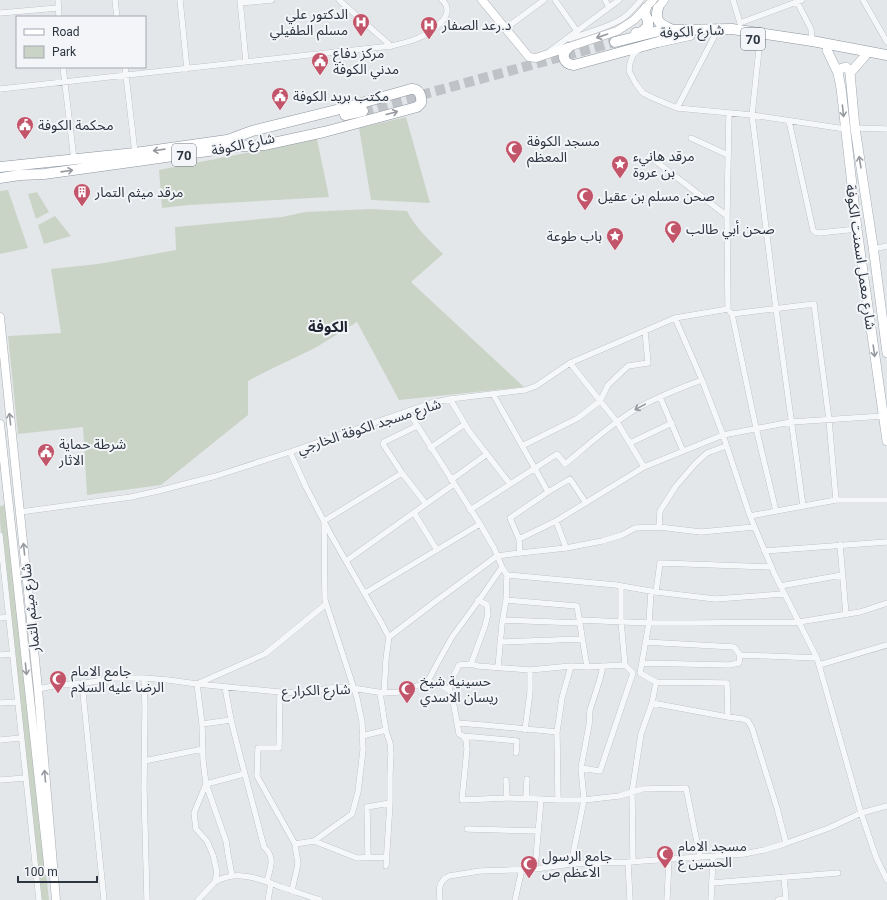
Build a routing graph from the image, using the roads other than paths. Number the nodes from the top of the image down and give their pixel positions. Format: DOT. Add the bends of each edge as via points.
graph roads {
  1 [pos="58,0"];
  2 [pos="115,0"];
  3 [pos="180,0"];
  4 [pos="272,0"];
  5 [pos="339,0"];
  6 [pos="442,0"];
  7 [pos="482,0"];
  8 [pos="544,0"];
  9 [pos="555,0"];
  10 [pos="605,0"];
  11 [pos="619,0"];
  12 [pos="664,0"];
  13 [pos="733,0"];
  14 [pos="863,0"];
  15 [pos="798,1"];
  16 [pos="240,2"];
  17 [pos="644,4"];
  18 [pos="655,4"];
  19 [pos="609,7"];
  20 [pos="58,8"];
  21 [pos="0,13"];
  22 [pos="59,16"];
  23 [pos="118,16"];
  24 [pos="506,28"];
  25 [pos="673,30"];
  26 [pos="577,31"];
  27 [pos="690,35"];
  28 [pos="714,35"];
  29 [pos="886,35"];
  30 [pos="760,40"];
  31 [pos="812,41"];
  32 [pos="887,42"];
  33 [pos="618,43"];
  34 [pos="567,44"];
  35 [pos="391,46"];
  36 [pos="642,46"];
  37 [pos="827,50"];
  38 [pos="887,55"];
  39 [pos="865,56"];
  40 [pos="887,60"];
  41 [pos="246,62"];
  42 [pos="63,68"];
  43 [pos="125,68"];
  44 [pos="187,69"];
  45 [pos="838,73"];
  46 [pos="850,73"];
  47 [pos="126,75"];
  48 [pos="64,82"];
  49 [pos="0,89"];
  50 [pos="677,108"];
  51 [pos="364,113"];
  52 [pos="728,113"];
  53 [pos="752,115"];
  54 [pos="789,121"];
  55 [pos="855,128"];
  56 [pos="845,129"];
  57 [pos="887,130"];
  58 [pos="690,138"];
  59 [pos="230,144"];
  60 [pos="135,154"];
  61 [pos="728,155"];
  62 [pos="649,156"];
  63 [pos="74,160"];
  64 [pos="43,163"];
  65 [pos="20,165"];
  66 [pos="0,167"];
  67 [pos="44,174"];
  68 [pos="20,176"];
  69 [pos="0,178"];
  70 [pos="727,216"];
  71 [pos="857,231"];
  72 [pos="871,231"];
  73 [pos="859,246"];
  74 [pos="887,246"];
  75 [pos="873,247"];
  76 [pos="728,309"];
  77 [pos="776,309"];
  78 [pos="732,314"];
  79 [pos="0,317"];
  80 [pos="675,318"];
  81 [pos="885,327"];
  82 [pos="645,331"];
  83 [pos="1,345"];
  84 [pos="887,353"];
  85 [pos="570,363"];
  86 [pos="702,380"];
  87 [pos="492,394"];
  88 [pos="660,397"];
  89 [pos="450,399"];
  90 [pos="600,401"];
  91 [pos="408,411"];
  92 [pos="884,416"];
  93 [pos="829,420"];
  94 [pos="617,422"];
  95 [pos="791,422"];
  96 [pos="672,423"];
  97 [pos="0,424"];
  98 [pos="465,424"];
  99 [pos="417,426"];
  100 [pos="756,428"];
  101 [pos="722,435"];
  102 [pos="1,436"];
  103 [pos="887,440"];
  104 [pos="630,443"];
  105 [pos="522,446"];
  106 [pos="726,446"];
  107 [pos="430,448"];
  108 [pos="684,451"];
  109 [pos="290,452"];
  110 [pos="487,454"];
  111 [pos="644,467"];
  112 [pos="535,468"];
  113 [pos="402,473"];
  114 [pos="452,482"];
  115 [pos="510,484"];
  116 [pos="4,491"];
  117 [pos="548,492"];
  118 [pos="836,500"];
  119 [pos="887,500"];
  120 [pos="586,503"];
  121 [pos="426,504"];
  122 [pos="803,506"];
  123 [pos="470,510"];
  124 [pos="776,511"];
  125 [pos="20,512"];
  126 [pos="414,513"];
  127 [pos="750,516"];
  128 [pos="324,521"];
  129 [pos="556,521"];
  130 [pos="480,524"];
  131 [pos="659,527"];
  132 [pos="754,527"];
  133 [pos="0,535"];
  134 [pos="519,539"];
  135 [pos="887,542"];
  136 [pos="840,545"];
  137 [pos="566,548"];
  138 [pos="437,550"];
  139 [pos="764,550"];
  140 [pos="520,553"];
  141 [pos="497,556"];
  142 [pos="346,561"];
  143 [pos="502,567"];
  144 [pos="772,567"];
  145 [pos="507,575"];
  146 [pos="842,575"];
  147 [pos="621,586"];
  148 [pos="780,586"];
  149 [pos="654,591"];
  150 [pos="365,593"];
  151 [pos="784,594"];
  152 [pos="478,600"];
  153 [pos="506,600"];
  154 [pos="887,603"];
  155 [pos="326,604"];
  156 [pos="846,614"];
  157 [pos="8,617"];
  158 [pos="0,618"];
  159 [pos="503,620"];
  160 [pos="579,621"];
  161 [pos="621,621"];
  162 [pos="798,622"];
  163 [pos="649,623"];
  164 [pos="389,637"];
  165 [pos="582,639"];
  166 [pos="500,642"];
  167 [pos="646,642"];
  168 [pos="887,644"];
  169 [pos="12,654"];
  170 [pos="0,655"];
  171 [pos="740,655"];
  172 [pos="817,658"];
  173 [pos="642,662"];
  174 [pos="471,664"];
  175 [pos="625,665"];
  176 [pos="819,665"];
  177 [pos="571,666"];
  178 [pos="603,666"];
  179 [pos="498,667"];
  180 [pos="587,667"];
  181 [pos="530,670"];
  182 [pos="633,673"];
  183 [pos="640,673"];
  184 [pos="144,678"];
  185 [pos="656,682"];
  186 [pos="82,683"];
  187 [pos="427,683"];
  188 [pos="198,684"];
  189 [pos="226,687"];
  190 [pos="353,687"];
  191 [pos="38,689"];
  192 [pos="449,690"];
  193 [pos="280,692"];
  194 [pos="382,693"];
  195 [pos="17,702"];
  196 [pos="0,703"];
  197 [pos="652,703"];
  198 [pos="728,717"];
  199 [pos="231,720"];
  200 [pos="458,723"];
  201 [pos="202,724"];
  202 [pos="386,730"];
  203 [pos="525,730"];
  204 [pos="557,732"];
  205 [pos="362,736"];
  206 [pos="463,736"];
  207 [pos="21,738"];
  208 [pos="0,740"];
  209 [pos="203,749"];
  210 [pos="516,753"];
  211 [pos="144,761"];
  212 [pos="581,768"];
  213 [pos="244,774"];
  214 [pos="26,778"];
  215 [pos="527,779"];
  216 [pos="0,780"];
  217 [pos="506,780"];
  218 [pos="206,784"];
  219 [pos="632,792"];
  220 [pos="507,798"];
  221 [pos="526,798"];
  222 [pos="541,799"];
  223 [pos="558,800"];
  224 [pos="584,800"];
  225 [pos="390,803"];
  226 [pos="887,806"];
  227 [pos="861,812"];
  228 [pos="467,829"];
  229 [pos="538,831"];
  230 [pos="314,841"];
  231 [pos="786,843"];
  232 [pos="295,844"];
  233 [pos="368,857"];
  234 [pos="387,857"];
  235 [pos="700,857"];
  236 [pos="712,857"];
  237 [pos="669,860"];
  238 [pos="630,862"];
  239 [pos="571,864"];
  240 [pos="386,866"];
  241 [pos="522,869"];
  242 [pos="535,869"];
  243 [pos="838,873"];
  244 [pos="232,876"];
  245 [pos="784,878"];
  246 [pos="887,880"];
  247 [pos="215,882"];
  248 [pos="269,882"];
  249 [pos="712,883"];
  250 [pos="292,890"];
  251 [pos="39,900"];
  252 [pos="52,900"];
  253 [pos="56,900"];
  254 [pos="104,900"];
  255 [pos="147,900"];
  256 [pos="198,900"];
  257 [pos="268,900"];
  258 [pos="320,900"];
  259 [pos="440,900"];
  260 [pos="515,900"];
  261 [pos="630,900"];
  262 [pos="667,900"];
  263 [pos="711,900"];
  264 [pos="778,900"];
  265 [pos="786,900"];
  1 -- 20 [label="street"];
  2 -- 23 [label="street"];
  3 -- 44 [label="street"];
  4 -- 16 [label="street"];
  5 -- 35 [label="street"];
  6 -- 35 [label="street" via="448,10 443,21 427,34"];
  7 -- 24 [label="street"];
  8 -- 24 [label="street"];
  9 -- 26 [label="street"];
  10 -- 19 [label="street"];
  11 -- 19 [label="street"];
  12 -- 18 [label="street"];
  13 -- 15 [label="street" via="740,23"];
  14 -- 29 [label="street"];
  15 -- 31 [label="street" via="811,30"];
  16 -- 41 [label="street"];
  17 -- 18 [label="street"];
  17 -- 33 [label="highway" via="644,13 648,20 646,28"];
  17 -- 34 [label="street" via="614,23"];
  17 -- 34 [label="street, one-way" via="634,20 617,31"];
  18 -- 25 [label="highway" via="657,20"];
  19 -- 26 [label="street"];
  20 -- 21 [label="street"];
  20 -- 22 [label="street"];
  24 -- 34 [label="street" via="529,57 536,58"];
  25 -- 31 [label="highway, شارع الكوفة / 70" via="732,29"];
  25 -- 33 [label="highway, شارع الكوفة / 70" via="659,31"];
  26 -- 34 [label="street"];
  27 -- 28 [label="highway, شارع الكوفة / 70"];
  27 -- 33 [label="highway, شارع الكوفة / 70"];
  27 -- 36 [label="highway"];
  28 -- 30 [label="highway, شارع الكوفة / 70"];
  28 -- 50 [label="street"];
  29 -- 32 [label="street"];
  30 -- 37 [label="highway, شارع الكوفة / 70"];
  30 -- 53 [label="street"];
  31 -- 38 [label="highway, شارع الكوفة / 70"];
  34 -- 36 [label="highway" via="564,60 574,65"];
  35 -- 41 [label="street"];
  36 -- 50 [label="street" via="633,55 630,63 629,71 636,84 644,93"];
  37 -- 39 [label="highway, شارع الكوفة / 70"];
  37 -- 45 [label="main road, شارع معمل اسمنت الكوفة"];
  39 -- 40 [label="highway, شارع الكوفة / 70"];
  39 -- 46 [label="main road"];
  41 -- 44 [label="street"];
  42 -- 48 [label="street"];
  43 -- 47 [label="street"];
  44 -- 47 [label="street"];
  45 -- 46 [label="main road" via="846,67"];
  45 -- 56 [label="main road, شارع معمل اسمنت الكوفة, one-way"];
  46 -- 55 [label="main road, شارع معمل اسمنت الكوفة"];
  47 -- 48 [label="street"];
  47 -- 60 [label="street"];
  48 -- 49 [label="street"];
  48 -- 63 [label="street"];
  50 -- 52 [label="street"];
  51 -- 59 [label="highway, شارع الكوفة / 70"];
  52 -- 53 [label="street"];
  52 -- 61 [label="street"];
  53 -- 54 [label="street"];
  53 -- 77 [label="street"];
  54 -- 56 [label="street"];
  54 -- 71 [label="street" via="813,230 819,233"];
  55 -- 57 [label="street"];
  72 -- 55 [label="main road, شارع معمل اسمنت الكوفة, one-way"];
  56 -- 71 [label="main road, شارع معمل اسمنت الكوفة"];
  58 -- 61 [label="street"];
  59 -- 59 [label="highway, one-way" via="264,145 330,130 417,107 422,98 414,89 252,131"];
  59 -- 60 [label="highway, شارع الكوفة / 70, one-way"];
  67 -- 59 [label="highway, شارع الكوفة / 70, one-way" via="138,162"];
  60 -- 63 [label="highway, شارع الكوفة / 70"];
  61 -- 70 [label="street"];
  62 -- 70 [label="street"];
  63 -- 64 [label="highway, شارع الكوفة / 70"];
  64 -- 65 [label="highway, شارع الكوفة / 70"];
  64 -- 67 [label="highway" via="40,171"];
  65 -- 66 [label="highway, شارع الكوفة / 70"];
  65 -- 68 [label="highway" via="24,170"];
  67 -- 68 [label="highway, شارع الكوفة / 70"];
  68 -- 69 [label="highway, شارع الكوفة / 70"];
  70 -- 76 [label="street"];
  71 -- 72 [label="main road" via="863,235"];
  71 -- 73 [label="main road, شارع معمل اسمنت الكوفة"];
  72 -- 75 [label="main road, شارع معمل اسمنت الكوفة"];
  73 -- 75 [label="main road" via="867,243"];
  73 -- 92 [label="main road, شارع معمل اسمنت الكوفة, one-way"];
  74 -- 75 [label="street"];
  75 -- 81 [label="main road, شارع معمل اسمنت الكوفة"];
  76 -- 78 [label="street"];
  76 -- 80 [label="street, شارع مسجد الكوفة الخارجي"];
  77 -- 78 [label="street"];
  77 -- 93 [label="street" via="814,304"];
  77 -- 95 [label="street"];
  78 -- 100 [label="street"];
  79 -- 83 [label="street, شارع ميثم التمار"];
  80 -- 82 [label="street, شارع مسجد الكوفة الخارجي"];
  80 -- 86 [label="street"];
  81 -- 84 [label="main road, شارع معمل اسمنت الكوفة"];
  82 -- 85 [label="street, شارع مسجد الكوفة الخارجي"];
  82 -- 90 [label="street" via="648,363 628,366 608,385"];
  125 -- 83 [label="street, شارع ميثم التمار, one-way"];
  85 -- 87 [label="street, شارع مسجد الكوفة الخارجي" via="536,386"];
  85 -- 90 [label="street"];
  86 -- 88 [label="street"];
  86 -- 101 [label="street"];
  87 -- 89 [label="street, شارع مسجد الكوفة الخارجي"];
  87 -- 105 [label="street"];
  88 -- 94 [label="street, one-way"];
  88 -- 96 [label="street"];
  89 -- 91 [label="street, شارع مسجد الكوفة الخارجي"];
  89 -- 98 [label="street"];
  90 -- 94 [label="street"];
  90 -- 105 [label="street" via="578,418"];
  91 -- 99 [label="street"];
  91 -- 109 [label="street, شارع مسجد الكوفة الخارجي"];
  92 -- 93 [label="street"];
  92 -- 103 [label="main road, شارع معمل اسمنت الكوفة"];
  93 -- 95 [label="street"];
  93 -- 118 [label="street"];
  94 -- 104 [label="street"];
  94 -- 112 [label="street" via="565,464 558,454"];
  95 -- 100 [label="street"];
  95 -- 122 [label="street"];
  96 -- 104 [label="street"];
  96 -- 108 [label="street"];
  97 -- 102 [label="street, شارع ميثم التمار"];
  98 -- 107 [label="street"];
  98 -- 110 [label="street"];
  99 -- 107 [label="street"];
  99 -- 113 [label="street" via="383,444"];
  100 -- 101 [label="street"];
  100 -- 124 [label="street"];
  101 -- 106 [label="street"];
  101 -- 108 [label="street"];
  102 -- 116 [label="street, شارع ميثم التمار"];
  104 -- 111 [label="street"];
  105 -- 112 [label="street"];
  106 -- 127 [label="street"];
  106 -- 131 [label="street" via="707,453 676,486 660,511"];
  107 -- 114 [label="street"];
  108 -- 111 [label="street"];
  109 -- 125 [label="street, شارع مسجد الكوفة الخارجي" via="216,476 131,497"];
  109 -- 128 [label="street"];
  110 -- 114 [label="street"];
  110 -- 115 [label="street"];
  111 -- 120 [label="street"];
  112 -- 115 [label="street"];
  112 -- 117 [label="street"];
  113 -- 121 [label="street"];
  113 -- 128 [label="street"];
  114 -- 121 [label="street"];
  114 -- 123 [label="street"];
  115 -- 123 [label="street"];
  116 -- 252 [label="street, شارع ميثم التمار, one-way"];
  117 -- 120 [label="street" via="570,479"];
  117 -- 134 [label="street" via="510,518"];
  118 -- 119 [label="street"];
  118 -- 122 [label="street"];
  120 -- 129 [label="street"];
  121 -- 126 [label="street"];
  122 -- 124 [label="street"];
  123 -- 130 [label="street"];
  124 -- 127 [label="street"];
  191 -- 125 [label="street, شارع ميثم التمار, one-way"];
  126 -- 138 [label="street"];
  126 -- 142 [label="street"];
  127 -- 132 [label="street"];
  128 -- 142 [label="street"];
  128 -- 155 [label="street"];
  129 -- 134 [label="street"];
  129 -- 137 [label="street"];
  130 -- 138 [label="street"];
  130 -- 141 [label="street"];
  131 -- 132 [label="street" via="701,532"];
  131 -- 137 [label="street" via="635,528 602,541"];
  132 -- 139 [label="street"];
  133 -- 157 [label="street"];
  134 -- 140 [label="street"];
  135 -- 136 [label="street"];
  136 -- 139 [label="street"];
  136 -- 146 [label="street"];
  137 -- 140 [label="street"];
  138 -- 150 [label="street"];
  139 -- 144 [label="street"];
  140 -- 141 [label="street"];
  141 -- 143 [label="street"];
  141 -- 164 [label="street"];
  142 -- 150 [label="street"];
  143 -- 145 [label="street"];
  143 -- 152 [label="street"];
  144 -- 148 [label="street"];
  144 -- 149 [label="street" via="660,563"];
  145 -- 147 [label="street"];
  145 -- 153 [label="street"];
  146 -- 148 [label="street"];
  146 -- 156 [label="street"];
  147 -- 149 [label="street"];
  147 -- 161 [label="street"];
  148 -- 151 [label="street"];
  149 -- 151 [label="street" via="715,599"];
  149 -- 163 [label="street"];
  150 -- 164 [label="street"];
  151 -- 162 [label="street"];
  152 -- 174 [label="street" via="487,605 488,614"];
  152 -- 187 [label="street" via="452,636"];
  153 -- 159 [label="street"];
  153 -- 160 [label="street" via="577,606"];
  154 -- 156 [label="street"];
  155 -- 188 [label="street" via="265,654"];
  155 -- 190 [label="street"];
  156 -- 162 [label="street"];
  157 -- 158 [label="street"];
  157 -- 169 [label="street"];
  159 -- 160 [label="street"];
  159 -- 166 [label="street"];
  160 -- 161 [label="street"];
  160 -- 165 [label="street"];
  161 -- 163 [label="street"];
  161 -- 175 [label="street"];
  162 -- 163 [label="street"];
  162 -- 172 [label="street"];
  163 -- 167 [label="street"];
  164 -- 194 [label="street"];
  165 -- 166 [label="street"];
  165 -- 180 [label="street"];
  166 -- 179 [label="street"];
  167 -- 171 [label="street" via="734,647"];
  167 -- 173 [label="street"];
  168 -- 176 [label="street"];
  169 -- 170 [label="street"];
  169 -- 195 [label="street"];
  171 -- 172 [label="street"];
  171 -- 173 [label="street" via="739,663 729,665"];
  172 -- 176 [label="street"];
  173 -- 183 [label="street"];
  174 -- 179 [label="street"];
  174 -- 192 [label="street" via="459,664"];
  175 -- 178 [label="street"];
  175 -- 182 [label="street"];
  176 -- 227 [label="street"];
  177 -- 180 [label="street"];
  177 -- 181 [label="street"];
  177 -- 204 [label="street" via="562,698"];
  178 -- 180 [label="street"];
  178 -- 212 [label="street" via="590,710"];
  179 -- 181 [label="street"];
  181 -- 203 [label="street"];
  182 -- 183 [label="street"];
  182 -- 212 [label="street" via="600,770"];
  183 -- 185 [label="street"];
  184 -- 186 [label="street, شارع الكرار ع" via="113,678"];
  184 -- 188 [label="street, شارع الكرار ع"];
  184 -- 211 [label="street"];
  185 -- 197 [label="street"];
  185 -- 198 [label="street" via="727,683"];
  186 -- 191 [label="street, شارع الكرار ع"];
  186 -- 254 [label="street"];
  187 -- 192 [label="street" via="437,684"];
  187 -- 194 [label="street, شارع الكرار ع" via="399,692"];
  188 -- 189 [label="street, شارع الكرار ع"];
  188 -- 201 [label="street"];
  189 -- 193 [label="street, شارع الكرار ع"];
  189 -- 199 [label="street"];
  190 -- 193 [label="street, شارع الكرار ع" via="302,693"];
  190 -- 194 [label="street, شارع الكرار ع"];
  190 -- 205 [label="street" via="362,722"];
  253 -- 191 [label="street, شارع ميثم التمار, one-way"];
  192 -- 200 [label="street"];
  193 -- 232 [label="street" via="280,748 258,748 257,776"];
  194 -- 202 [label="street"];
  195 -- 196 [label="street"];
  195 -- 207 [label="street"];
  197 -- 198 [label="street"];
  197 -- 219 [label="street" via="641,734"];
  198 -- 231 [label="street" via="748,721 752,728"];
  199 -- 201 [label="street"];
  199 -- 213 [label="street"];
  200 -- 203 [label="street"];
  200 -- 206 [label="street" via="459,734"];
  201 -- 209 [label="street"];
  202 -- 205 [label="street"];
  202 -- 225 [label="street" via="391,753"];
  203 -- 204 [label="street"];
  204 -- 223 [label="street"];
  205 -- 230 [label="street" via="364,750 352,814"];
  206 -- 210 [label="street" via="516,741"];
  206 -- 220 [label="street" via="467,749 462,800"];
  207 -- 208 [label="street"];
  207 -- 214 [label="street"];
  209 -- 211 [label="street"];
  209 -- 218 [label="street"];
  211 -- 255 [label="street"];
  212 -- 224 [label="street"];
  213 -- 218 [label="street"];
  213 -- 248 [label="street" via="264,847 271,855"];
  214 -- 216 [label="street"];
  214 -- 251 [label="street"];
  215 -- 221 [label="street"];
  217 -- 220 [label="street"];
  218 -- 244 [label="street" via="226,841"];
  218 -- 247 [label="street" via="194,813 196,830 207,841 213,855 217,872"];
  219 -- 224 [label="street"];
  219 -- 235 [label="street" via="642,789 686,788"];
  219 -- 238 [label="street"];
  220 -- 221 [label="street"];
  221 -- 222 [label="street"];
  222 -- 223 [label="street"];
  222 -- 229 [label="street"];
  223 -- 224 [label="street"];
  224 -- 239 [label="street"];
  225 -- 233 [label="street" via="367,807"];
  225 -- 234 [label="street"];
  226 -- 227 [label="street"];
  227 -- 231 [label="street" via="829,828"];
  227 -- 246 [label="street" via="876,857"];
  228 -- 229 [label="street"];
  229 -- 242 [label="street"];
  230 -- 232 [label="street"];
  230 -- 233 [label="street" via="357,858"];
  231 -- 236 [label="street" via="754,853"];
  232 -- 250 [label="street" via="298,864"];
  233 -- 234 [label="street"];
  234 -- 240 [label="street"];
  235 -- 236 [label="street"];
  235 -- 237 [label="street"];
  236 -- 249 [label="street"];
  237 -- 238 [label="street"];
  237 -- 262 [label="street"];
  238 -- 239 [label="street"];
  238 -- 261 [label="street"];
  239 -- 242 [label="street"];
  241 -- 242 [label="street"];
  241 -- 259 [label="street" via="480,871 449,876 440,884"];
  241 -- 260 [label="street"];
  243 -- 245 [label="street"];
  244 -- 247 [label="street"];
  244 -- 248 [label="street"];
  245 -- 249 [label="street"];
  245 -- 265 [label="street"];
  247 -- 256 [label="street"];
  248 -- 250 [label="street"];
  248 -- 257 [label="street"];
  249 -- 263 [label="street"];
  250 -- 258 [label="street"];
  264 -- 265 [label="street"];
}
